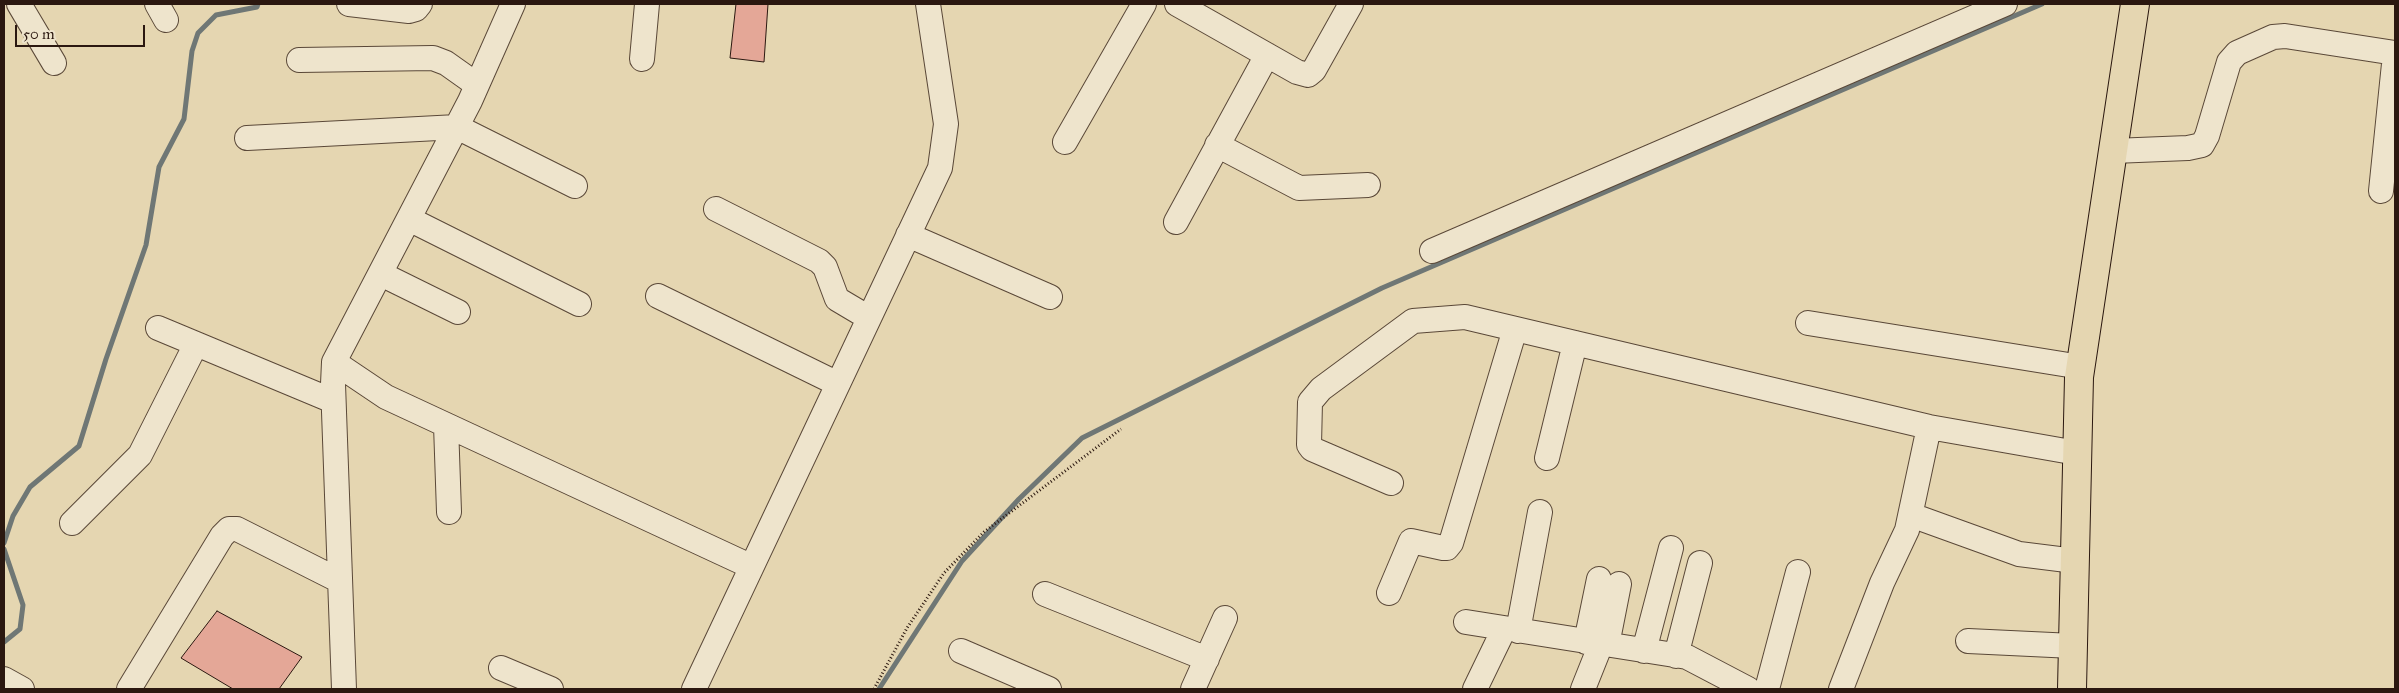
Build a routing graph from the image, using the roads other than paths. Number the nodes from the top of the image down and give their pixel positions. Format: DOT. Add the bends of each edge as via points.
graph roads {
  1 [pos="19,4"];
  2 [pos="349,4"];
  3 [pos="420,4"];
  4 [pos="513,4"];
  5 [pos="647,4"];
  6 [pos="928,4"];
  7 [pos="1144,4"];
  8 [pos="1177,4"];
  9 [pos="1351,4"];
  10 [pos="2005,4"];
  11 [pos="2135,4"];
  12 [pos="2395,54"];
  13 [pos="1267,55"];
  14 [pos="642,59"];
  15 [pos="299,60"];
  16 [pos="54,63"];
  17 [pos="477,84"];
  18 [pos="457,126"];
  19 [pos="247,138"];
  20 [pos="1065,142"];
  21 [pos="1217,145"];
  22 [pos="2113,151"];
  23 [pos="1368,185"];
  24 [pos="575,186"];
  25 [pos="2381,191"];
  26 [pos="716,209"];
  27 [pos="409,219"];
  28 [pos="1176,222"];
  29 [pos="908,235"];
  30 [pos="1432,251"];
  31 [pos="381,274"];
  32 [pos="658,296"];
  33 [pos="1050,297"];
  34 [pos="695,298"];
  35 [pos="579,304"];
  36 [pos="458,312"];
  37 [pos="869,318"];
  38 [pos="1808,323"];
  39 [pos="158,328"];
  40 [pos="1515,329"];
  41 [pos="1575,343"];
  42 [pos="196,344"];
  43 [pos="334,362"];
  44 [pos="2081,367"];
  45 [pos="841,378"];
  46 [pos="333,401"];
  47 [pos="446,426"];
  48 [pos="1930,427"];
  49 [pos="2077,453"];
  50 [pos="1547,458"];
  51 [pos="1391,484"];
  52 [pos="449,512"];
  53 [pos="1540,512"];
  54 [pos="1911,515"];
  55 [pos="72,523"];
  56 [pos="1670,548"];
  57 [pos="2075,561"];
  58 [pos="1700,564"];
  59 [pos="750,566"];
  60 [pos="1798,572"];
  61 [pos="340,581"];
  62 [pos="1609,582"];
  63 [pos="1389,593"];
  64 [pos="1045,594"];
  65 [pos="1225,618"];
  66 [pos="1466,622"];
  67 [pos="1511,630"];
  68 [pos="1968,641"];
  69 [pos="1598,644"];
  70 [pos="2073,646"];
  71 [pos="961,651"];
  72 [pos="1644,651"];
  73 [pos="1676,656"];
  74 [pos="1207,659"];
  75 [pos="501,668"];
  76 [pos="4,679"];
  77 [pos="22,689"];
  78 [pos="129,689"];
  79 [pos="344,689"];
  80 [pos="551,689"];
  81 [pos="694,689"];
  82 [pos="1049,689"];
  83 [pos="1193,689"];
  84 [pos="1474,689"];
  85 [pos="1583,689"];
  86 [pos="1748,689"];
  87 [pos="1767,689"];
  88 [pos="1841,689"];
  89 [pos="2072,689"];
  1 -- 16 [label="street"];
  2 -- 3 [label="street" via="409,11"];
  4 -- 17 [label="street"];
  5 -- 14 [label="street"];
  6 -- 29 [label="street" via="946,124 940,168"];
  7 -- 20 [label="street"];
  8 -- 13 [label="street"];
  9 -- 13 [label="street" via="1314,70 1308,75"];
  10 -- 30 [label="street"];
  11 -- 22 [label="main road"];
  12 -- 22 [label="street" via="2285,36 2273,37 2236,53 2229,62 2202,145"];
  12 -- 25 [label="street"];
  13 -- 21 [label="street"];
  15 -- 17 [label="street" via="433,58 446,62"];
  17 -- 18 [label="street"];
  18 -- 19 [label="street"];
  18 -- 24 [label="street"];
  18 -- 27 [label="street"];
  21 -- 23 [label="street" via="1299,188"];
  21 -- 28 [label="street"];
  22 -- 44 [label="main road"];
  26 -- 37 [label="street" via="819,261 837,298"];
  27 -- 31 [label="street"];
  27 -- 35 [label="street"];
  29 -- 33 [label="street"];
  29 -- 37 [label="street"];
  31 -- 36 [label="street"];
  31 -- 43 [label="street"];
  32 -- 45 [label="street"];
  34 -- 45 [label="street"];
  37 -- 45 [label="street"];
  38 -- 44 [label="street"];
  39 -- 42 [label="street"];
  40 -- 41 [label="street"];
  40 -- 51 [label="street" via="1465,317 1413,320 1314,395 1310,402 1309,439 1312,449"];
  40 -- 63 [label="street" via="1451,542 1443,548 1411,541"];
  41 -- 48 [label="street"];
  41 -- 50 [label="street"];
  42 -- 46 [label="street"];
  42 -- 55 [label="street" via="140,455"];
  43 -- 46 [label="street"];
  43 -- 47 [label="street" via="386,397"];
  44 -- 49 [label="main road"];
  45 -- 59 [label="street"];
  46 -- 61 [label="street"];
  47 -- 52 [label="street"];
  47 -- 59 [label="street"];
  48 -- 49 [label="street"];
  48 -- 54 [label="street"];
  49 -- 57 [label="main road"];
  53 -- 67 [label="street"];
  54 -- 57 [label="street" via="2019,554"];
  54 -- 88 [label="street"];
  56 -- 72 [label="street"];
  57 -- 70 [label="main road"];
  58 -- 73 [label="street"];
  59 -- 81 [label="street"];
  60 -- 87 [label="street"];
  61 -- 78 [label="street" via="237,529 229,529"];
  61 -- 79 [label="street"];
  62 -- 69 [label="street"];
  64 -- 74 [label="street"];
  65 -- 74 [label="street"];
  66 -- 67 [label="street"];
  67 -- 69 [label="street"];
  67 -- 84 [label="street"];
  68 -- 70 [label="street"];
  69 -- 72 [label="street"];
  69 -- 85 [label="street"];
  70 -- 89 [label="main road"];
  71 -- 82 [label="street"];
  72 -- 73 [label="street"];
  73 -- 86 [label="street" via="1696,661"];
  74 -- 83 [label="street"];
  75 -- 80 [label="street"];
  76 -- 77 [label="street"];
}
